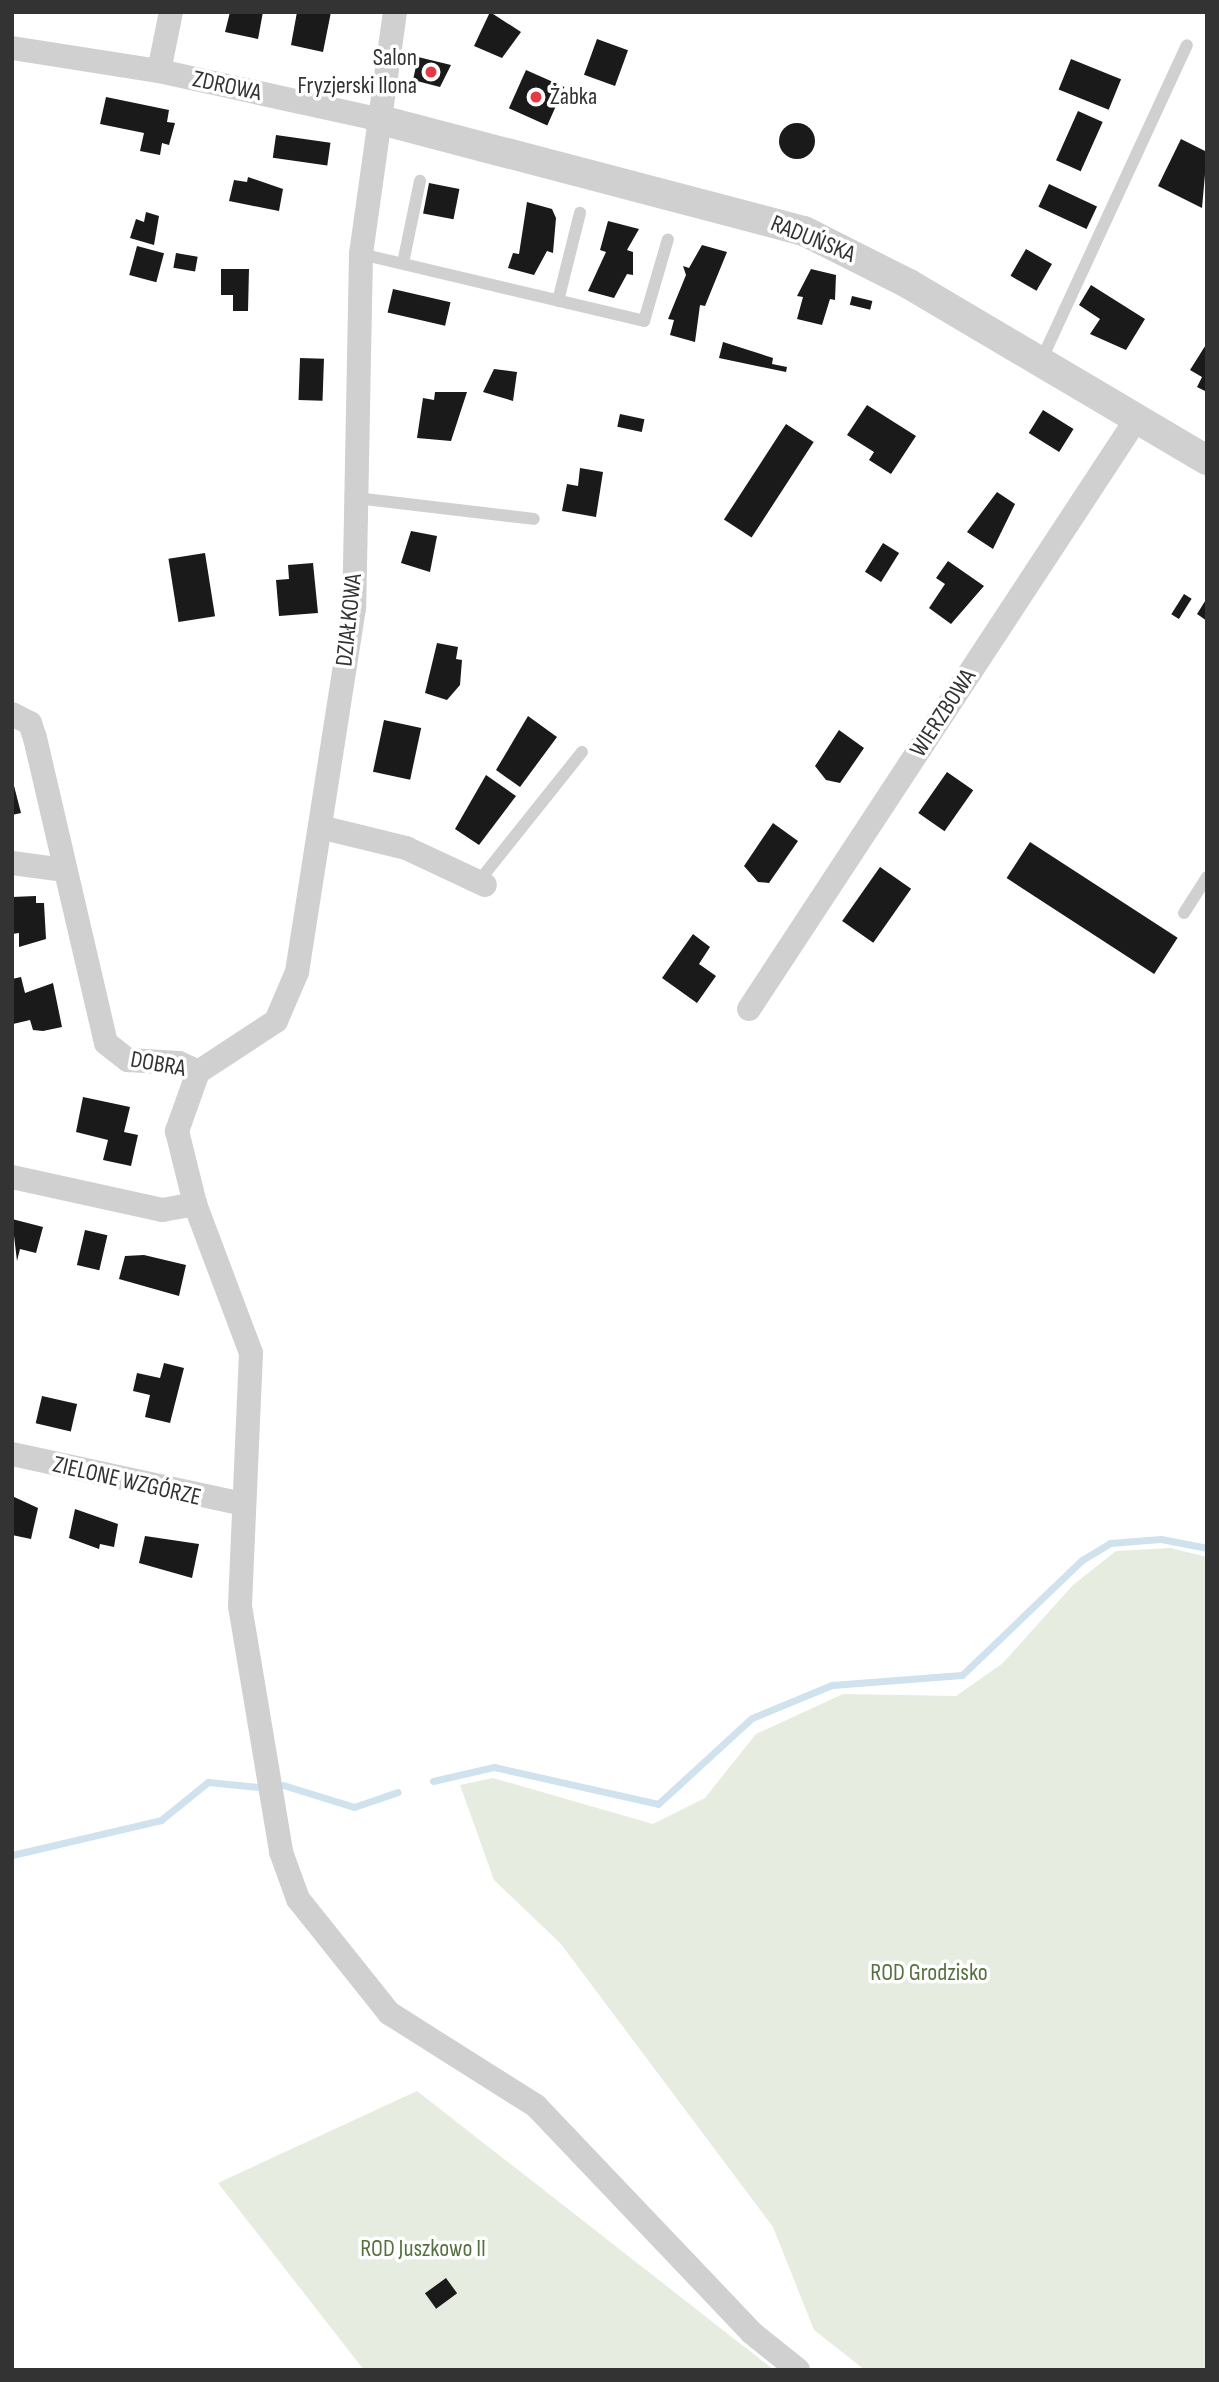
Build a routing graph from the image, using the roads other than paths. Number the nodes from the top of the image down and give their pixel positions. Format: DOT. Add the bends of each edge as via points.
graph roads {
  1 [pos="171,12"];
  2 [pos="396,12"];
  3 [pos="1187,45"];
  4 [pos="12,48"];
  5 [pos="159,71"];
  6 [pos="377,119"];
  7 [pos="420,181"];
  8 [pos="580,213"];
  9 [pos="668,239"];
  10 [pos="361,254"];
  11 [pos="403,264"];
  12 [pos="558,301"];
  13 [pos="1040,363"];
  14 [pos="1137,418"];
  15 [pos="1207,460"];
  16 [pos="356,498"];
  17 [pos="534,519"];
  18 [pos="12,714"];
  19 [pos="583,751"];
  20 [pos="320,827"];
  21 [pos="12,863"];
  22 [pos="64,870"];
  23 [pos="1207,877"];
  24 [pos="482,883"];
  25 [pos="1184,913"];
  26 [pos="749,1009"];
  27 [pos="198,1072"];
  28 [pos="12,1177"];
  29 [pos="195,1204"];
  30 [pos="12,1454"];
  31 [pos="243,1504"];
  32 [pos="798,2370"];
  1 -- 5 [label="street, ZDROWA"];
  2 -- 6 [label="street, DZIAŁKOWA"];
  3 -- 13 [label="lane"];
  4 -- 5 [label="street, ZDROWA"];
  5 -- 6 [label="street, ZDROWA"];
  6 -- 10 [label="street, DZIAŁKOWA"];
  6 -- 13 [label="street, RADUŃSKA" via="804,231"];
  7 -- 11 [label="lane"];
  8 -- 12 [label="lane"];
  9 -- 12 [label="lane" via="644,321"];
  10 -- 11 [label="lane"];
  10 -- 16 [label="street, DZIAŁKOWA"];
  11 -- 12 [label="lane"];
  13 -- 14 [label="street, RADUŃSKA"];
  14 -- 15 [label="street, RADUŃSKA"];
  14 -- 26 [label="street, WIERZBOWA"];
  16 -- 17 [label="lane"];
  16 -- 20 [label="street, DZIAŁKOWA" via="354,608"];
  18 -- 22 [label="street, DOBRA" via="33,731"];
  19 -- 24 [label="lane"];
  20 -- 24 [label="street" via="406,848"];
  20 -- 27 [label="street, DZIAŁKOWA" via="288,1004 262,1033"];
  21 -- 22 [label="street"];
  22 -- 27 [label="street, DOBRA" via="111,1051"];
  23 -- 25 [label="lane"];
  27 -- 29 [label="street, DOBRA" via="177,1131"];
  28 -- 29 [label="street" via="162,1210"];
  29 -- 31 [label="street, DOBRA" via="251,1353"];
  30 -- 31 [label="street, ZIELONE WZGÓRZE"];
  31 -- 32 [label="street, DOBRA" via="240,1606 281,1852 298,1899 389,2013 536,2106 752,2333"];
}
